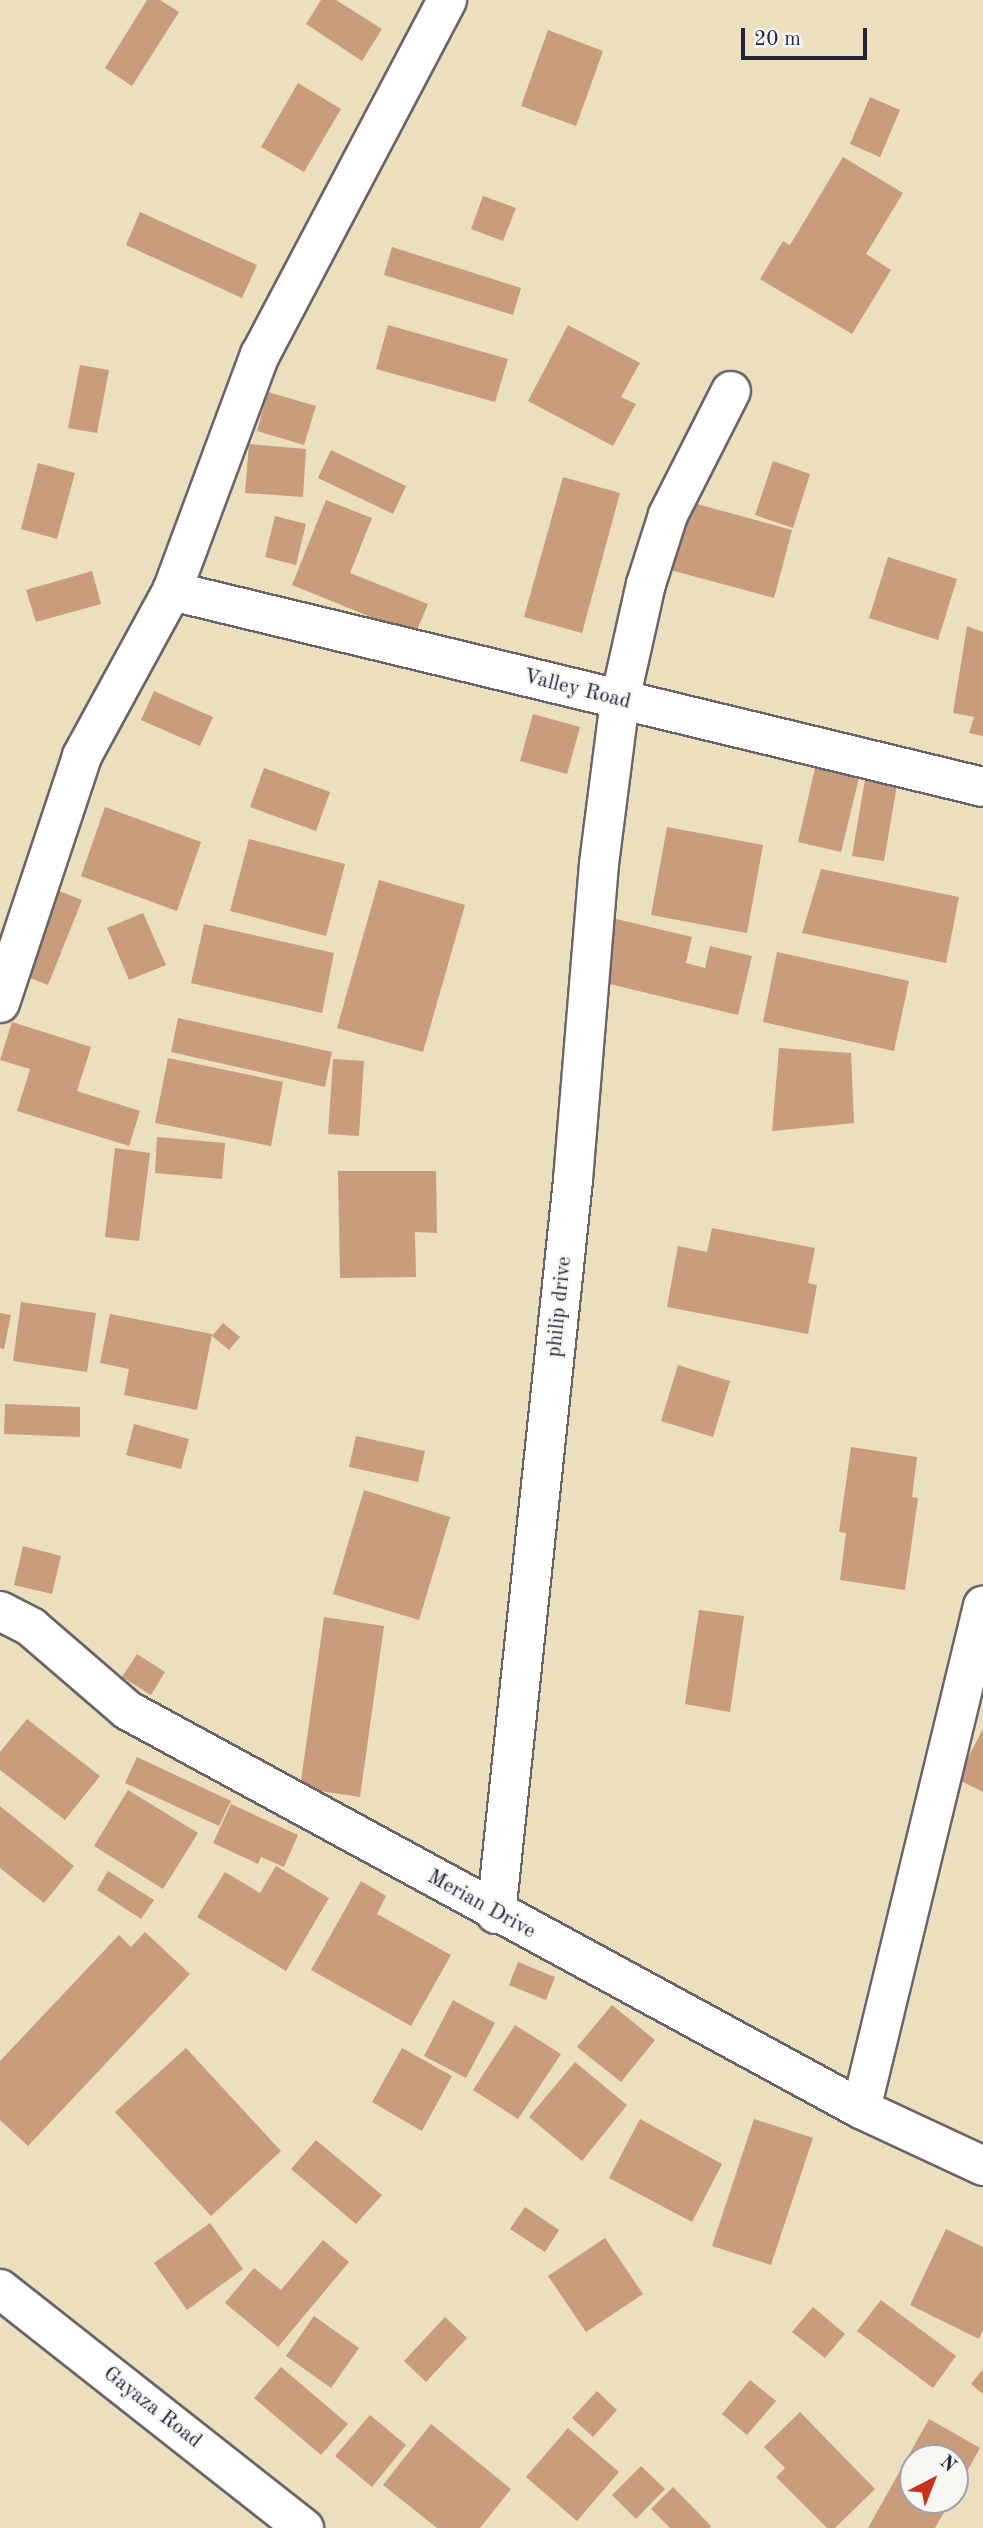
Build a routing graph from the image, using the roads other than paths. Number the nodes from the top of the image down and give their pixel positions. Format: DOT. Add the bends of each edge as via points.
graph roads {
  1 [pos="447,0"];
  2 [pos="731,391"];
  3 [pos="172,591"];
  4 [pos="620,700"];
  5 [pos="983,787"];
  6 [pos="0,1003"];
  7 [pos="983,1606"];
  8 [pos="0,1611"];
  9 [pos="496,1914"];
  10 [pos="861,2109"];
  11 [pos="983,2166"];
  12 [pos="0,2289"];
  13 [pos="304,2528"];
  1 -- 3 [label="street" via="260,355"];
  2 -- 4 [label="street, philip drive" via="668,515 646,584"];
  3 -- 4 [label="street, Valley Road"];
  3 -- 6 [label="street" via="82,756"];
  4 -- 5 [label="street, Valley Road"];
  4 -- 9 [label="street, philip drive" via="599,864 573,1180"];
  7 -- 10 [label="street"];
  8 -- 9 [label="street, Merian Drive" via="31,1627 127,1710"];
  9 -- 10 [label="street, Merian Drive"];
  10 -- 11 [label="street, Merian Drive"];
  12 -- 13 [label="street, Gayaza Road"];
}
